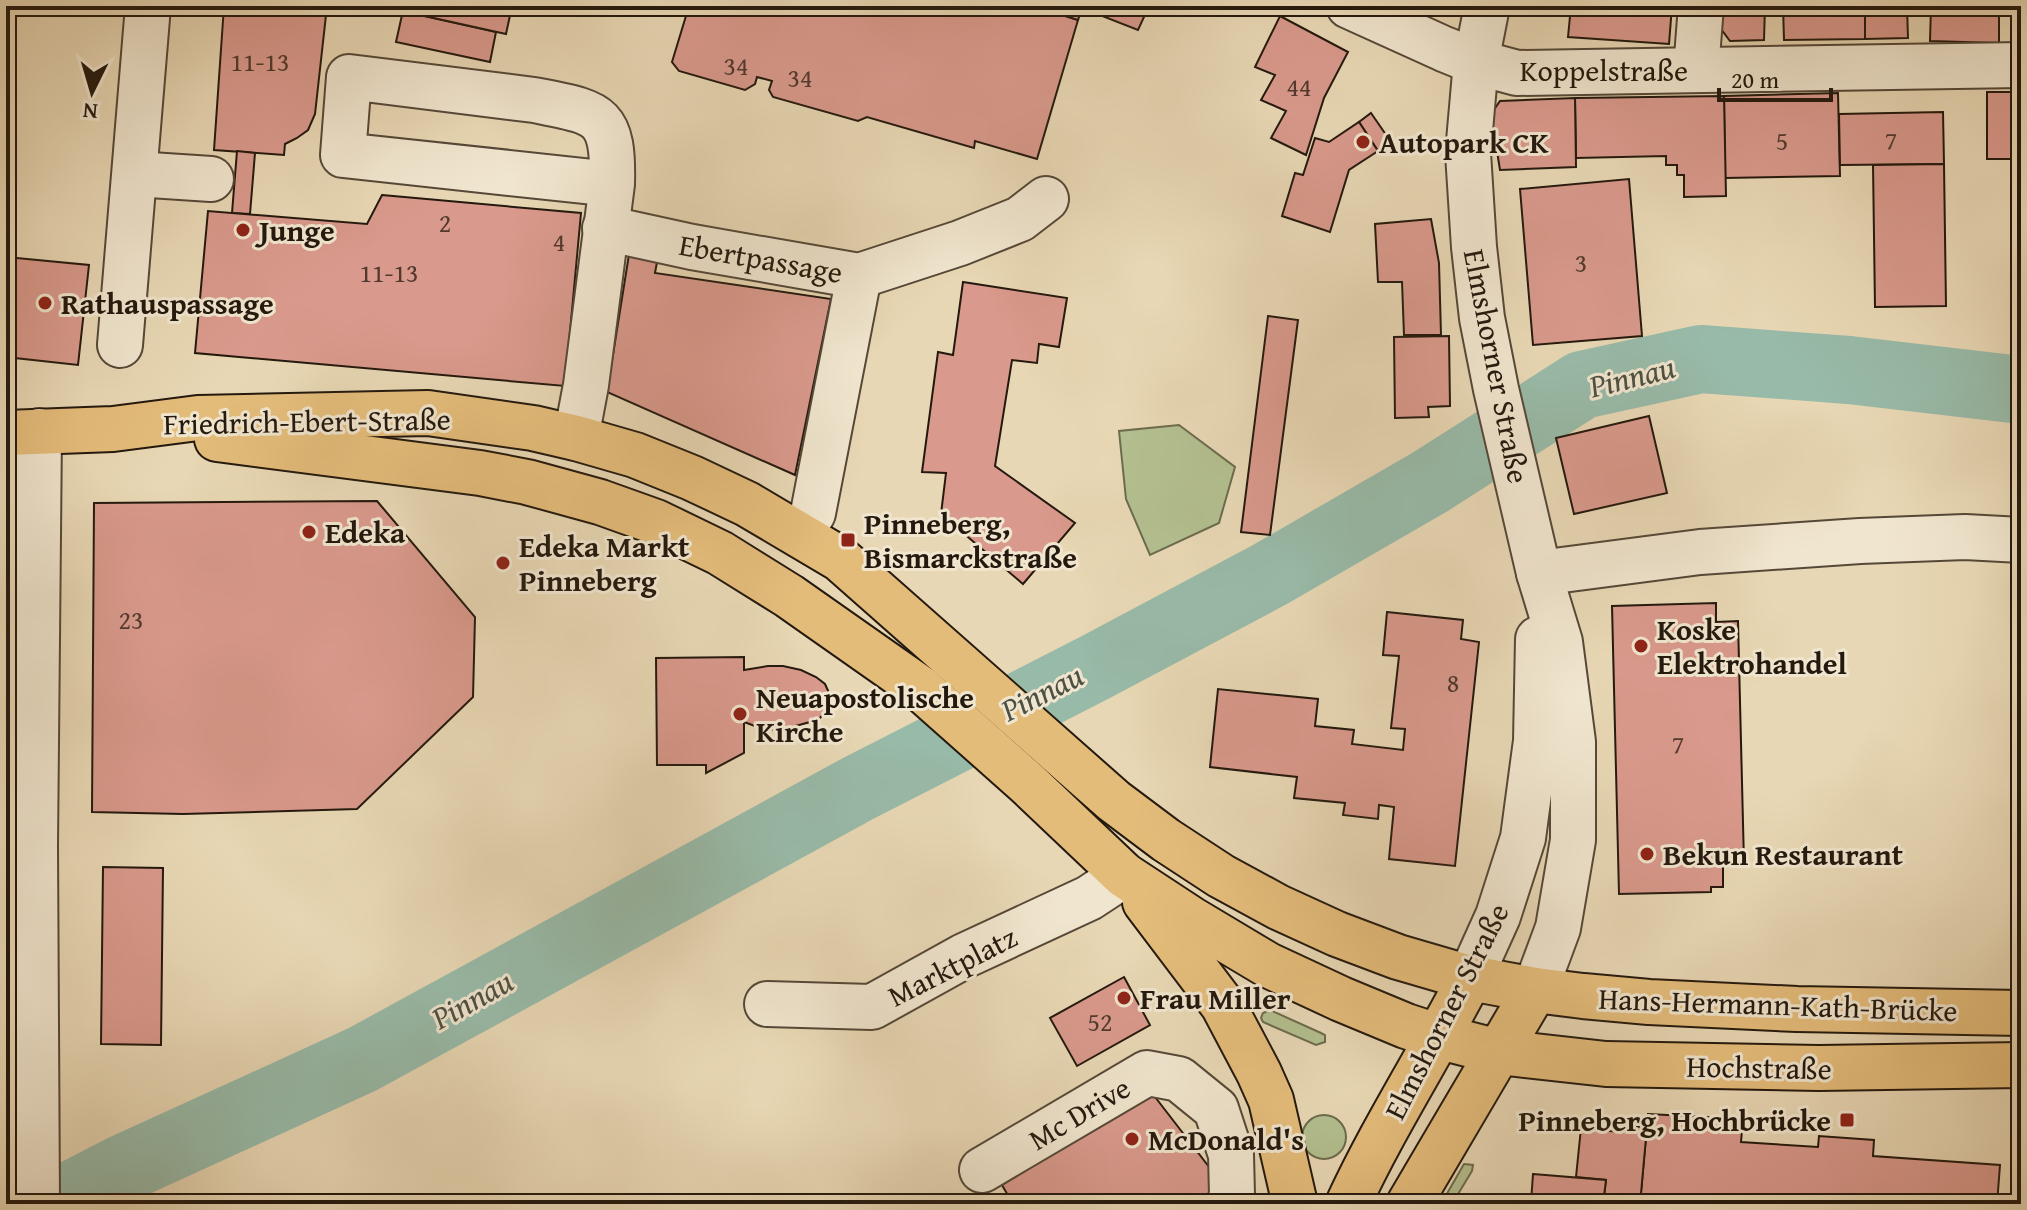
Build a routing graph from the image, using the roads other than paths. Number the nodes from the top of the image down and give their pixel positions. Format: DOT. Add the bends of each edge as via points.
graph roads {
  1 [pos="148,6"];
  2 [pos="1349,6"];
  3 [pos="1487,6"];
  4 [pos="1701,6"];
  5 [pos="1476,62"];
  6 [pos="2021,65"];
  7 [pos="1696,70"];
  8 [pos="135,174"];
  9 [pos="211,179"];
  10 [pos="612,184"];
  11 [pos="1046,199"];
  12 [pos="605,228"];
  13 [pos="859,276"];
  14 [pos="120,345"];
  15 [pos="428,413"];
  16 [pos="113,429"];
  17 [pos="22,432"];
  18 [pos="576,438"];
  19 [pos="373,459"];
  20 [pos="800,535"];
  21 [pos="2021,540"];
  22 [pos="720,553"];
  23 [pos="1539,573"];
  24 [pos="21,735"];
  25 [pos="1124,875"];
  26 [pos="1470,978"];
  27 [pos="1535,990"];
  28 [pos="767,1004"];
  29 [pos="2021,1013"];
  30 [pos="1440,1037"];
  31 [pos="1499,1052"];
  32 [pos="2021,1065"];
  33 [pos="982,1170"];
  34 [pos="37,1204"];
  35 [pos="1229,1204"];
  36 [pos="1295,1204"];
  37 [pos="1348,1204"];
  38 [pos="1409,1204"];
  1 -- 8 [label="street"];
  2 -- 5 [label="street, Koppelstraße"];
  3 -- 5 [label="street, Elmshorner Straße"];
  4 -- 7 [label="street"];
  5 -- 7 [label="street, Koppelstraße" via="1517,73"];
  5 -- 23 [label="street, Elmshorner Straße" via="1468,153 1482,318"];
  6 -- 7 [label="street, Koppelstraße"];
  8 -- 9 [label="street"];
  8 -- 14 [label="street"];
  10 -- 10 [label="street" via="608,133 584,111 349,77 343,155"];
  10 -- 12 [label="street"];
  11 -- 13 [label="street, Ebertpassage" via="1020,219"];
  12 -- 13 [label="street, Ebertpassage"];
  12 -- 18 [label="street"];
  13 -- 20 [label="street" via="813,513"];
  15 -- 16 [label="main road, Friedrich-Ebert-Straße" via="198,418"];
  15 -- 18 [label="main road, Friedrich-Ebert-Straße"];
  15 -- 19 [label="main road" via="389,431 376,444"];
  16 -- 17 [label="main road, Friedrich-Ebert-Straße"];
  16 -- 19 [label="main road, Friedrich-Ebert-Straße"];
  17 -- 24 [label="street"];
  18 -- 20 [label="main road, Friedrich-Ebert-Straße" via="692,478"];
  19 -- 22 [label="main road, Friedrich-Ebert-Straße" via="543,486 656,522"];
  20 -- 22 [label="main road" via="778,552 755,558"];
  20 -- 26 [label="main road, Friedrich-Ebert-Straße" via="840,559 1114,801 1166,840 1221,876 1337,934"];
  21 -- 23 [label="street" via="1860,541 1700,552"];
  22 -- 25 [label="main road, Friedrich-Ebert-Straße" via="920,688"];
  23 -- 26 [label="street, Elmshorner Straße" via="1536,741 1523,838 1498,916"];
  23 -- 27 [label="street, Elmshorner Straße" via="1560,642 1573,742 1573,840 1558,928"];
  24 -- 34 [label="street"];
  25 -- 28 [label="street, Marktplatz" via="1089,898 964,956 872,1007"];
  25 -- 30 [label="main road, Friedrich-Ebert-Straße" via="1268,965"];
  25 -- 36 [label="main road" via="1223,1005 1259,1073 1271,1100"];
  26 -- 27 [label="main road, Friedrich-Ebert-Straße"];
  26 -- 30 [label="main road, Elmshorner Straße"];
  27 -- 29 [label="main road, Hans-Hermann-Kath-Brücke" via="1782,1009"];
  27 -- 31 [label="main road, Elmshorner Straße"];
  30 -- 31 [label="main road, Friedrich-Ebert-Straße"];
  30 -- 37 [label="main road, Elmshorner Straße"];
  31 -- 32 [label="main road, Hochstraße" via="1606,1064"];
  31 -- 38 [label="main road, Elmshorner Straße"];
  33 -- 35 [label="street, Mc Drive" via="1147,1073 1179,1079 1216,1109 1231,1155"];
}
